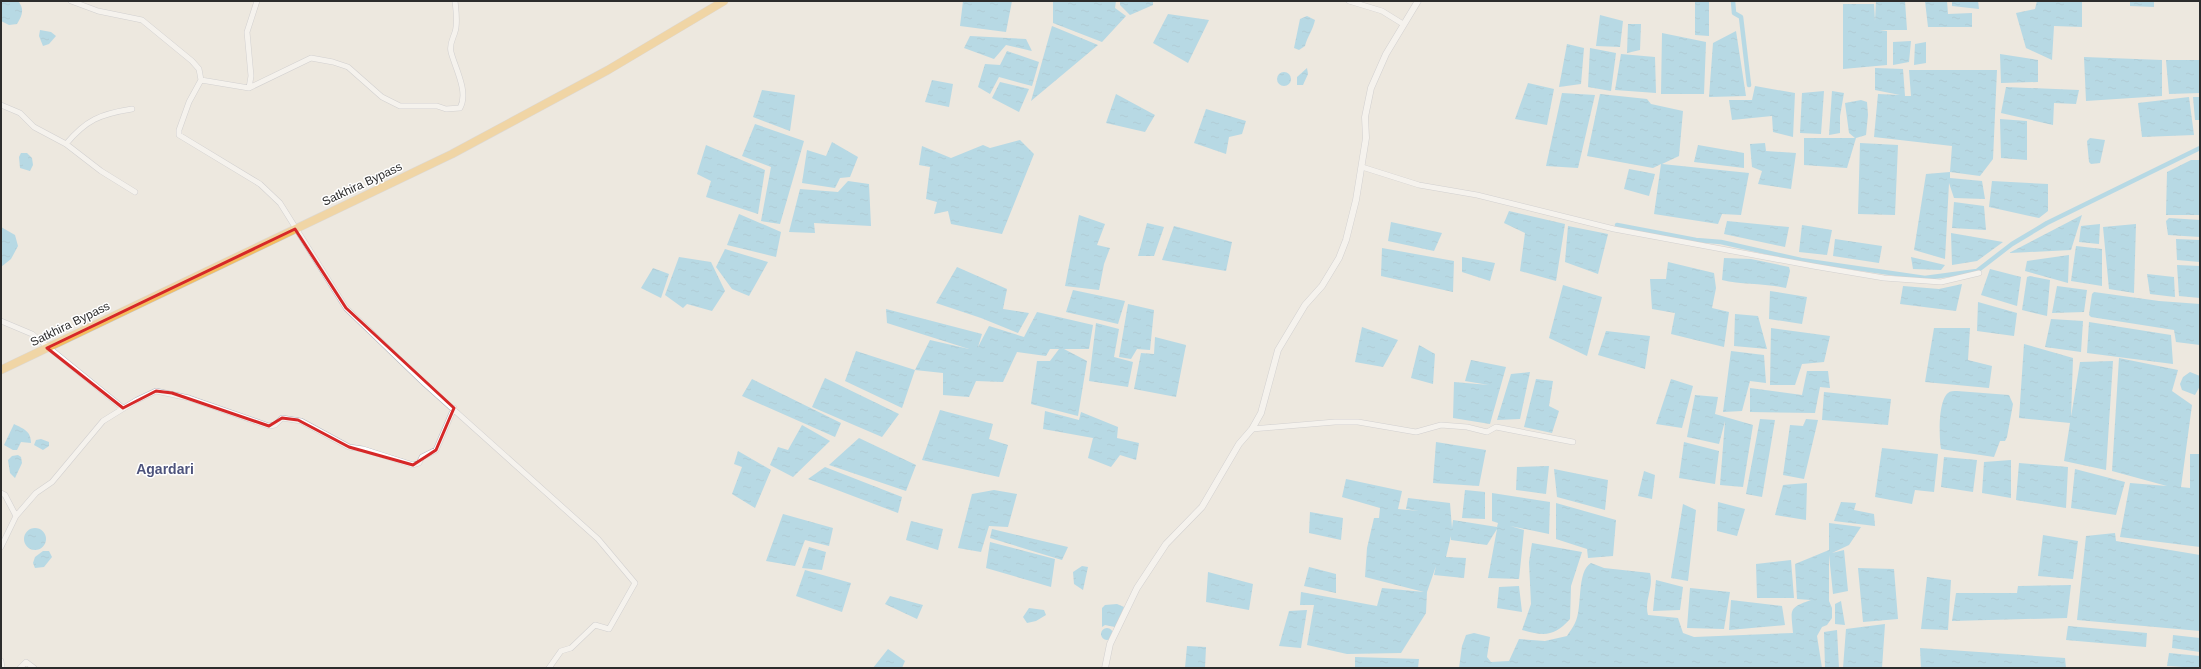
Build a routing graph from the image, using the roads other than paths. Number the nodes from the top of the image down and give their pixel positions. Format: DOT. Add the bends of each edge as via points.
graph roads {
  1 [pos="71,1"];
  2 [pos="258,1"];
  3 [pos="455,1"];
  4 [pos="724,1"];
  5 [pos="1349,1"];
  6 [pos="1418,1"];
  7 [pos="1402,24"];
  8 [pos="201,80"];
  9 [pos="250,88"];
  10 [pos="1,105"];
  11 [pos="132,109"];
  12 [pos="66,144"];
  13 [pos="1362,167"];
  14 [pos="135,192"];
  15 [pos="294,229"];
  16 [pos="1979,273"];
  17 [pos="1,321"];
  18 [pos="47,348"];
  19 [pos="1,370"];
  20 [pos="123,408"];
  21 [pos="454,408"];
  22 [pos="1252,429"];
  23 [pos="1573,442"];
  24 [pos="1,493"];
  25 [pos="16,516"];
  26 [pos="1,548"];
  27 [pos="1,661"];
  28 [pos="2,668"];
  29 [pos="20,668"];
  30 [pos="34,668"];
  31 [pos="549,668"];
  32 [pos="1105,668"];
  1 -- 8 [label="street" via="98,11 142,20 199,68"];
  2 -- 9 [label="street" via="247,32 252,76"];
  3 -- 9 [label="street" via="455,32 451,38 450,50 461,83 460,108 400,106 382,97 348,67 311,58"];
  4 -- 15 [label="highway, Satkhira Bypass" via="608,70 452,154"];
  5 -- 7 [label="street" via="1382,11"];
  6 -- 7 [label="street"];
  7 -- 13 [label="street" via="1371,88 1364,117 1366,138"];
  8 -- 9 [label="street"];
  8 -- 15 [label="street" via="189,102 179,135 260,184 280,203"];
  10 -- 12 [label="street" via="20,113 34,127"];
  11 -- 12 [label="street" via="111,112 79,128"];
  12 -- 14 [label="street" via="101,171"];
  13 -- 16 [label="street" via="1419,185 1477,195 1614,229 1813,266 1884,278 1941,282"];
  13 -- 22 [label="street" via="1346,240 1339,258 1278,350 1261,413"];
  15 -- 18 [label="highway, Satkhira Bypass"];
  15 -- 21 [label="street" via="346,308"];
  17 -- 18 [label="street" via="32,334"];
  18 -- 19 [label="highway, Satkhira Bypass"];
  18 -- 20 [label="street"];
  20 -- 21 [label="street" via="156,391 172,393 269,426 275,425 282,418 298,420 349,447 413,465 436,450"];
  20 -- 25 [label="street" via="103,421 52,482 36,493"];
  21 -- 31 [label="street" via="598,539 635,582 609,629 594,625 571,648 561,652"];
  22 -- 23 [label="street" via="1335,422 1358,422 1416,432 1441,425 1487,432 1496,427"];
  22 -- 32 [label="street" via="1236,449 1202,506 1166,544 1137,588 1110,644"];
  24 -- 25 [label="street" via="5,495"];
  25 -- 26 [label="street"];
  27 -- 28 [label="street"];
  29 -- 30 [label="street" via="26,662"];
}
